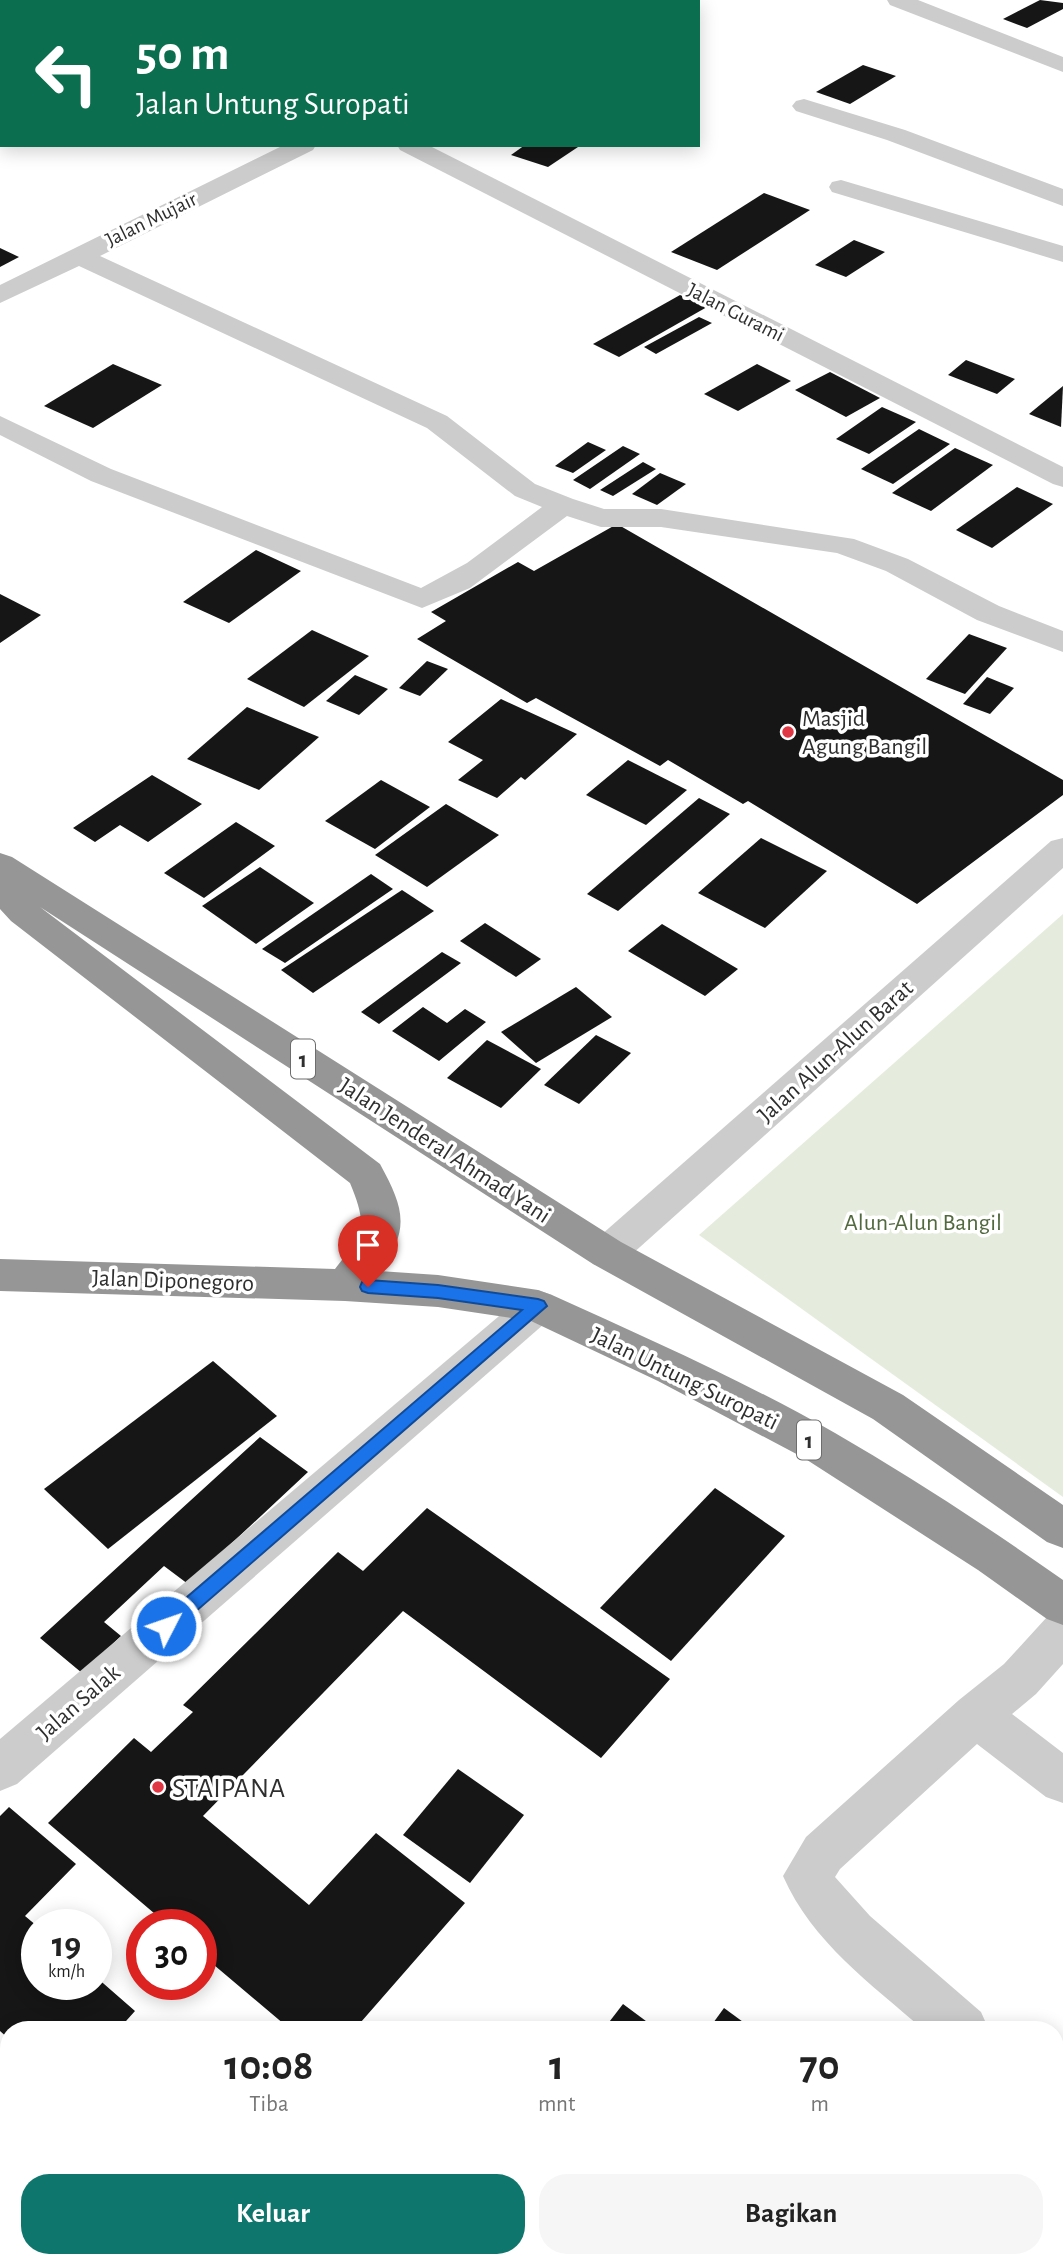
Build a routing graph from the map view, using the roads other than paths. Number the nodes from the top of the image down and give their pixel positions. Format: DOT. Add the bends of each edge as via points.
graph roads {
  1 [pos="898,0"];
  2 [pos="1063,65"];
  3 [pos="804,106"];
  4 [pos="300,147"];
  5 [pos="413,147"];
  6 [pos="841,187"];
  7 [pos="1063,198"];
  8 [pos="1063,254"];
  9 [pos="77,255"];
  10 [pos="0,295"];
  11 [pos="0,424"];
  12 [pos="1063,478"];
  13 [pos="563,505"];
  14 [pos="1063,642"];
  15 [pos="1063,849"];
  16 [pos="0,865"];
  17 [pos="0,887"];
  18 [pos="607,1253"];
  19 [pos="0,1275"];
  20 [pos="345,1285"];
  21 [pos="538,1306"];
  22 [pos="1063,1529"];
  23 [pos="1063,1605"];
  24 [pos="1063,1631"];
  25 [pos="976,1715"];
  26 [pos="0,1769"];
  27 [pos="1063,1781"];
  28 [pos="953,2021"];
  1 -- 2 [label="street"];
  3 -- 7 [label="street"];
  4 -- 9 [label="street, Jalan Mujair"];
  5 -- 12 [label="street, Jalan Gurami"];
  6 -- 8 [label="street"];
  9 -- 10 [label="street, Jalan Mujair"];
  9 -- 13 [label="street" via="437,422 525,489"];
  11 -- 13 [label="street" via="101,475 422,599 462,579"];
  13 -- 14 [label="street" via="601,518 661,518 843,545 897,565 988,613"];
  15 -- 18 [label="street, Jalan Alun-Alun Barat"];
  16 -- 18 [label="highway, Jalan Jenderal Ahmad Yani / 1"];
  17 -- 20 [label="highway, 1" via="23,912 366,1174 382,1213 378,1243"];
  18 -- 22 [label="highway, 1" via="888,1407"];
  19 -- 20 [label="highway, Jalan Diponegoro / 1"];
  20 -- 21 [label="highway, Jalan Untung Suropati / 1" via="438,1291"];
  21 -- 23 [label="highway, Jalan Untung Suropati / 1" via="819,1445"];
  21 -- 26 [label="street, Jalan Salak"];
  24 -- 25 [label="street" via="1020,1679"];
  25 -- 27 [label="street"];
  25 -- 28 [label="street" via="823,1853 808,1875 816,1896 838,1919"];
}
